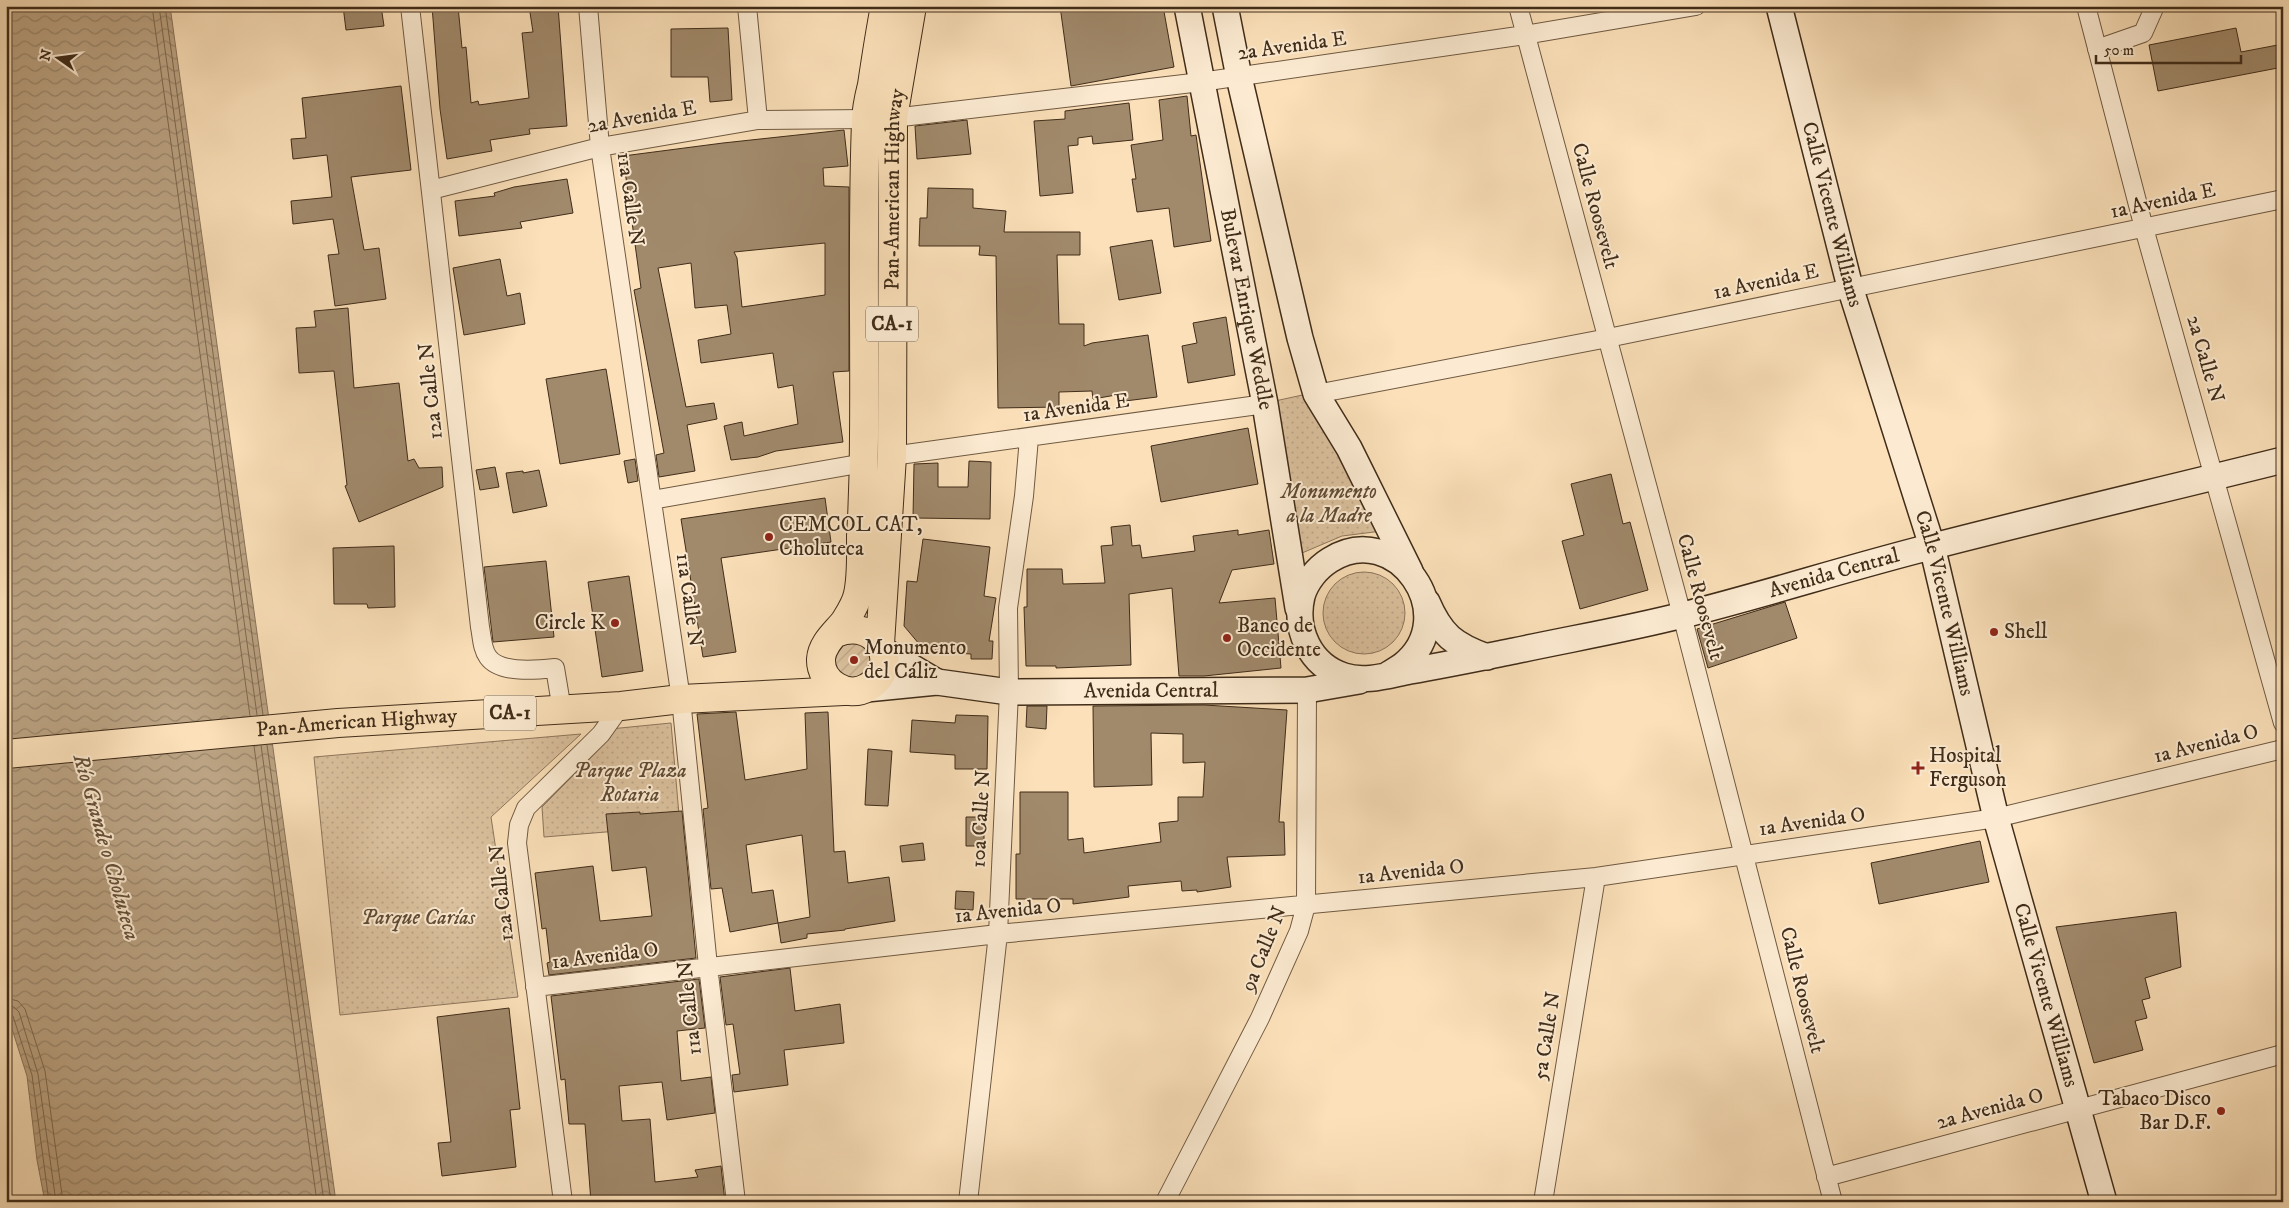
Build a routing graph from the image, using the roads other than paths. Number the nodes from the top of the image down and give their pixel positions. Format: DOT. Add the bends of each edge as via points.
graph roads {
  1 [pos="410,6"];
  2 [pos="588,6"];
  3 [pos="747,6"];
  4 [pos="885,6"];
  5 [pos="912,6"];
  6 [pos="1187,6"];
  7 [pos="1225,6"];
  8 [pos="1518,6"];
  9 [pos="1696,6"];
  10 [pos="1780,6"];
  11 [pos="2086,6"];
  12 [pos="2155,6"];
  13 [pos="1525,35"];
  14 [pos="2098,49"];
  15 [pos="1239,77"];
  16 [pos="1200,82"];
  17 [pos="893,118"];
  18 [pos="866,119"];
  19 [pos="758,120"];
  20 [pos="600,147"];
  21 [pos="431,190"];
  22 [pos="2283,199"];
  23 [pos="2144,228"];
  24 [pos="893,241"];
  25 [pos="865,242"];
  26 [pos="1850,287"];
  27 [pos="1608,338"];
  28 [pos="1316,394"];
  29 [pos="1265,404"];
  30 [pos="1029,438"];
  31 [pos="892,456"];
  32 [pos="2283,460"];
  33 [pos="864,463"];
  34 [pos="2215,477"];
  35 [pos="652,500"];
  36 [pos="1932,546"];
  37 [pos="1416,580"];
  38 [pos="1682,615"];
  39 [pos="1301,624"];
  40 [pos="836,633"];
  41 [pos="881,647"];
  42 [pos="1487,656"];
  43 [pos="821,658"];
  44 [pos="1376,677"];
  45 [pos="937,682"];
  46 [pos="855,690"];
  47 [pos="1307,690"];
  48 [pos="1009,692"];
  49 [pos="709,698"];
  50 [pos="681,699"];
  51 [pos="621,706"];
  52 [pos="562,710"];
  53 [pos="2283,723"];
  54 [pos="2283,749"];
  55 [pos="6,754"];
  56 [pos="1996,818"];
  57 [pos="1744,855"];
  58 [pos="1596,877"];
  59 [pos="1306,905"];
  60 [pos="998,934"];
  61 [pos="708,966"];
  62 [pos="535,988"];
  63 [pos="2283,1054"];
  64 [pos="2077,1108"];
  65 [pos="1826,1177"];
  66 [pos="563,1202"];
  67 [pos="736,1202"];
  68 [pos="968,1202"];
  69 [pos="1165,1202"];
  70 [pos="1543,1202"];
  71 [pos="1833,1202"];
  72 [pos="2104,1202"];
  1 -- 21 [label="street, 12a Calle N"];
  2 -- 20 [label="street, 11a Calle N"];
  3 -- 19 [label="street"];
  4 -- 18 [label="highway, Pan-American Highway / CA-1"];
  5 -- 17 [label="highway, Pan-American Highway / CA-1"];
  6 -- 16 [label="main road, Bulevar Enrique Weddle"];
  7 -- 15 [label="main road, Bulevar Enrique Weddle"];
  8 -- 13 [label="street, Calle Roosevelt"];
  9 -- 13 [label="street, 2a Avenida E"];
  10 -- 26 [label="main road, Calle Vicente Williams"];
  11 -- 14 [label="street, 2a Calle N"];
  12 -- 14 [label="street" via="2143,33"];
  13 -- 15 [label="street, 2a Avenida E"];
  13 -- 27 [label="street, Calle Roosevelt"];
  14 -- 23 [label="street, 2a Calle N"];
  15 -- 16 [label="street, 2a Avenida E"];
  15 -- 28 [label="main road, Bulevar Enrique Weddle"];
  16 -- 17 [label="street, 2a Avenida E"];
  16 -- 29 [label="main road, Bulevar Enrique Weddle"];
  17 -- 24 [label="highway, Pan-American Highway / CA-1"];
  18 -- 19 [label="street, 2a Avenida E"];
  18 -- 25 [label="highway, Pan-American Highway / CA-1"];
  19 -- 20 [label="street, 2a Avenida E"];
  20 -- 21 [label="street, 2a Avenida E"];
  20 -- 35 [label="street, 11a Calle N"];
  21 -- 52 [label="street, 12a Calle N" via="485,652 496,664 528,671 555,668"];
  22 -- 23 [label="street, 1a Avenida E"];
  23 -- 26 [label="street, 1a Avenida E"];
  23 -- 34 [label="street, 2a Calle N"];
  24 -- 25 [label="highway"];
  24 -- 31 [label="highway, Pan-American Highway / CA-1"];
  25 -- 33 [label="highway, Pan-American Highway / CA-1"];
  26 -- 27 [label="street, 1a Avenida E"];
  26 -- 36 [label="main road, Calle Vicente Williams"];
  27 -- 28 [label="street, 1a Avenida E"];
  27 -- 38 [label="street, Calle Roosevelt"];
  28 -- 37 [label="main road, Bulevar Enrique Weddle" via="1349,448"];
  29 -- 30 [label="street, 1a Avenida E"];
  29 -- 39 [label="main road, Bulevar Enrique Weddle"];
  30 -- 31 [label="street, 1a Avenida E"];
  30 -- 48 [label="street, 10a Calle N" via="1008,608"];
  31 -- 41 [label="highway, Pan-American Highway / CA-1"];
  32 -- 34 [label="main road, Avenida Central"];
  33 -- 35 [label="street"];
  33 -- 40 [label="highway, Pan-American Highway / CA-1" via="858,596"];
  34 -- 36 [label="main road, Avenida Central"];
  34 -- 53 [label="street, 2a Calle N"];
  35 -- 50 [label="street, 11a Calle N"];
  36 -- 38 [label="main road, Avenida Central"];
  36 -- 56 [label="main road, Calle Vicente Williams"];
  37 -- 39 [label="main road" via="1393,558 1372,551 1351,552 1330,560 1314,574 1303,592"];
  37 -- 42 [label="main road, Bulevar Enrique Weddle" via="1444,633 1466,649"];
  37 -- 44 [label="main road" via="1427,609 1425,630 1417,649 1404,664"];
  38 -- 42 [label="main road, Avenida Central"];
  38 -- 57 [label="street, Calle Roosevelt"];
  39 -- 44 [label="main road" via="1312,654 1327,668 1345,676"];
  39 -- 47 [label="main road, Bulevar Enrique Weddle"];
  40 -- 41 [label="highway" via="855,628 865,630"];
  40 -- 43 [label="highway, CA-1" via="828,640"];
  41 -- 45 [label="main road, Avenida Central"];
  41 -- 46 [label="highway, CA-1" via="882,673 875,682"];
  42 -- 44 [label="main road, Avenida Central"];
  43 -- 46 [label="highway" via="822,669 834,686"];
  43 -- 49 [label="highway, Pan-American Highway / CA-1" via="779,684"];
  44 -- 47 [label="main road, Avenida Central"];
  45 -- 46 [label="main road, Avenida Central"];
  45 -- 48 [label="main road, Avenida Central"];
  46 -- 49 [label="highway, Pan-American Highway / CA-1"];
  47 -- 48 [label="main road, Avenida Central"];
  47 -- 59 [label="street, 9a Calle N"];
  48 -- 60 [label="street, 10a Calle N"];
  49 -- 50 [label="highway, Pan-American Highway / CA-1"];
  50 -- 51 [label="highway, Pan-American Highway / CA-1"];
  50 -- 61 [label="street, 11a Calle N"];
  51 -- 52 [label="highway, Pan-American Highway / CA-1"];
  51 -- 62 [label="street, 12a Calle N" via="601,734 526,808 519,824 517,843"];
  52 -- 55 [label="highway, Pan-American Highway / CA-1" via="338,723"];
  54 -- 56 [label="street, 1a Avenida O"];
  56 -- 57 [label="street, 1a Avenida O"];
  56 -- 64 [label="main road, Calle Vicente Williams"];
  57 -- 58 [label="street, 1a Avenida O"];
  57 -- 65 [label="street, Calle Roosevelt"];
  58 -- 59 [label="street, 1a Avenida O"];
  58 -- 70 [label="street, 5a Calle N"];
  59 -- 60 [label="street, 1a Avenida O"];
  59 -- 69 [label="street, 9a Calle N" via="1299,931 1260,1018"];
  60 -- 61 [label="street, 1a Avenida O"];
  60 -- 68 [label="street, 10a Calle N"];
  61 -- 62 [label="street, 1a Avenida O"];
  61 -- 67 [label="street, 11a Calle N"];
  62 -- 66 [label="street, 12a Calle N"];
  63 -- 64 [label="street, 2a Avenida O"];
  64 -- 65 [label="street, 2a Avenida O"];
  64 -- 72 [label="main road, Calle Vicente Williams"];
  65 -- 71 [label="street, Calle Roosevelt"];
}
